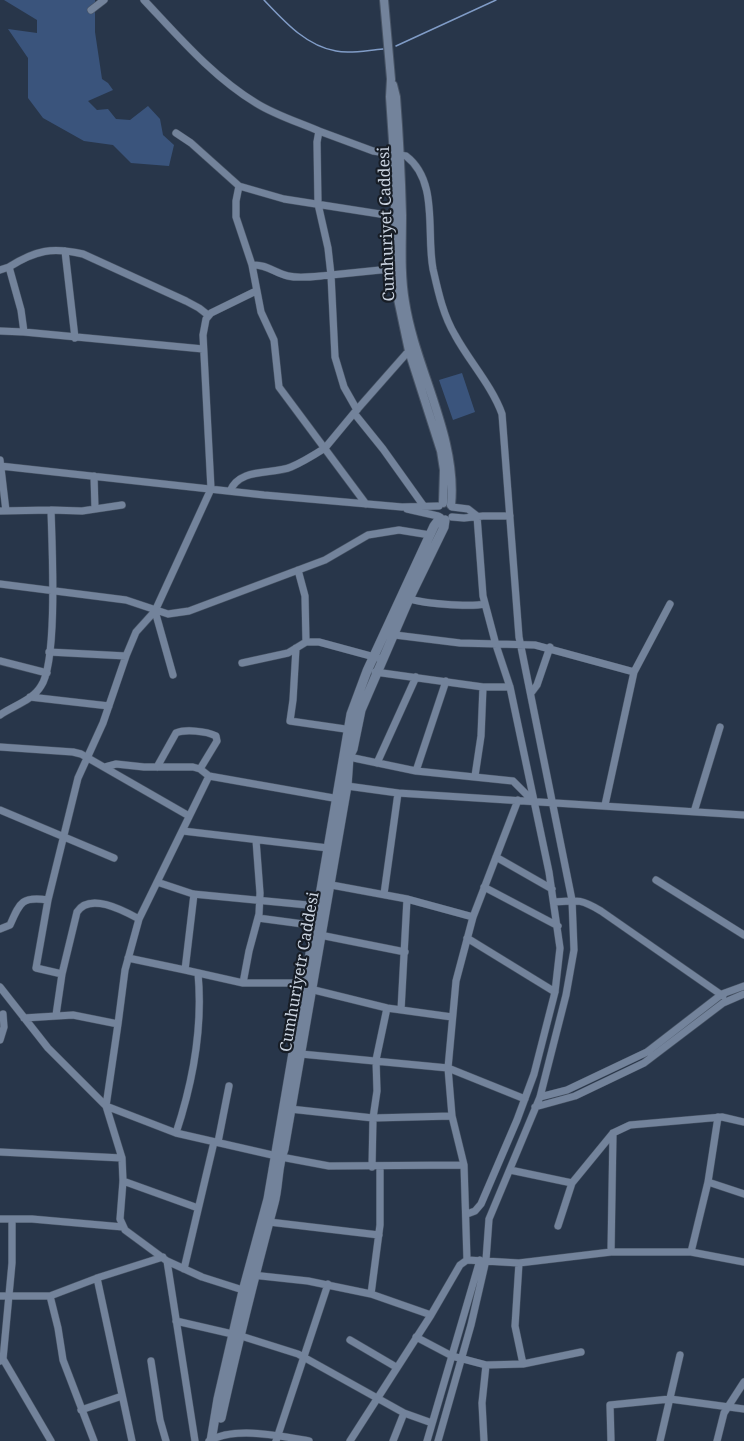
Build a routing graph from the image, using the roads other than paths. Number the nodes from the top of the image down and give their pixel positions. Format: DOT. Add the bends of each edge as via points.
graph roads {
  1 [pos="104,0"];
  2 [pos="144,0"];
  3 [pos="384,0"];
  4 [pos="91,10"];
  5 [pos="319,131"];
  6 [pos="176,133"];
  7 [pos="397,154"];
  8 [pos="401,171"];
  9 [pos="419,171"];
  10 [pos="239,186"];
  11 [pos="318,204"];
  12 [pos="399,217"];
  13 [pos="65,250"];
  14 [pos="252,265"];
  15 [pos="9,267"];
  16 [pos="399,268"];
  17 [pos="0,270"];
  18 [pos="331,275"];
  19 [pos="256,291"];
  20 [pos="208,315"];
  21 [pos="0,331"];
  22 [pos="24,332"];
  23 [pos="75,338"];
  24 [pos="203,349"];
  25 [pos="413,350"];
  26 [pos="356,411"];
  27 [pos="325,448"];
  28 [pos="0,464"];
  29 [pos="94,476"];
  30 [pos="211,489"];
  31 [pos="230,491"];
  32 [pos="366,504"];
  33 [pos="122,505"];
  34 [pos="423,505"];
  35 [pos="446,505"];
  36 [pos="402,507"];
  37 [pos="95,509"];
  38 [pos="51,510"];
  39 [pos="3,511"];
  40 [pos="477,516"];
  41 [pos="510,516"];
  42 [pos="444,517"];
  43 [pos="430,535"];
  44 [pos="298,570"];
  45 [pos="0,584"];
  46 [pos="52,592"];
  47 [pos="406,597"];
  48 [pos="485,604"];
  49 [pos="670,604"];
  50 [pos="155,611"];
  51 [pos="395,634"];
  52 [pos="306,642"];
  53 [pos="521,644"];
  54 [pos="496,645"];
  55 [pos="296,648"];
  56 [pos="550,648"];
  57 [pos="50,652"];
  58 [pos="126,656"];
  59 [pos="374,656"];
  60 [pos="384,659"];
  61 [pos="0,661"];
  62 [pos="242,663"];
  63 [pos="372,671"];
  64 [pos="47,672"];
  65 [pos="634,672"];
  66 [pos="173,675"];
  67 [pos="416,677"];
  68 [pos="446,681"];
  69 [pos="483,687"];
  70 [pos="510,687"];
  71 [pos="531,693"];
  72 [pos="30,697"];
  73 [pos="109,706"];
  74 [pos="0,715"];
  75 [pos="720,727"];
  76 [pos="352,730"];
  77 [pos="0,747"];
  78 [pos="86,757"];
  79 [pos="349,757"];
  80 [pos="377,763"];
  81 [pos="105,767"];
  82 [pos="157,767"];
  83 [pos="200,769"];
  84 [pos="416,771"];
  85 [pos="208,776"];
  86 [pos="475,776"];
  87 [pos="346,786"];
  88 [pos="398,793"];
  89 [pos="340,799"];
  90 [pos="518,800"];
  91 [pos="533,801"];
  92 [pos="554,803"];
  93 [pos="605,806"];
  94 [pos="0,810"];
  95 [pos="694,812"];
  96 [pos="744,815"];
  97 [pos="189,816"];
  98 [pos="183,831"];
  99 [pos="65,837"];
  100 [pos="256,840"];
  101 [pos="328,848"];
  102 [pos="114,858"];
  103 [pos="496,858"];
  104 [pos="656,880"];
  105 [pos="157,882"];
  106 [pos="326,884"];
  107 [pos="484,887"];
  108 [pos="552,889"];
  109 [pos="194,894"];
  110 [pos="384,894"];
  111 [pos="407,899"];
  112 [pos="48,900"];
  113 [pos="572,900"];
  114 [pos="260,901"];
  115 [pos="554,902"];
  116 [pos="318,906"];
  117 [pos="473,917"];
  118 [pos="258,918"];
  119 [pos="139,919"];
  120 [pos="558,926"];
  121 [pos="0,929"];
  122 [pos="319,929"];
  123 [pos="744,935"];
  124 [pos="467,938"];
  125 [pos="405,952"];
  126 [pos="128,958"];
  127 [pos="185,970"];
  128 [pos="198,973"];
  129 [pos="62,974"];
  130 [pos="243,983"];
  131 [pos="307,986"];
  132 [pos="744,986"];
  133 [pos="0,987"];
  134 [pos="555,992"];
  135 [pos="744,994"];
  136 [pos="725,997"];
  137 [pos="387,1008"];
  138 [pos="401,1010"];
  139 [pos="2,1014"];
  140 [pos="22,1015"];
  141 [pos="56,1015"];
  142 [pos="452,1017"];
  143 [pos="118,1024"];
  144 [pos="0,1040"];
  145 [pos="301,1054"];
  146 [pos="376,1060"];
  147 [pos="447,1068"];
  148 [pos="229,1086"];
  149 [pos="540,1097"];
  150 [pos="525,1099"];
  151 [pos="106,1106"];
  152 [pos="536,1107"];
  153 [pos="290,1109"];
  154 [pos="452,1116"];
  155 [pos="373,1118"];
  156 [pos="718,1118"];
  157 [pos="744,1122"];
  158 [pos="176,1133"];
  159 [pos="613,1133"];
  160 [pos="216,1142"];
  161 [pos="0,1152"];
  162 [pos="278,1156"];
  163 [pos="122,1158"];
  164 [pos="464,1165"];
  165 [pos="376,1167"];
  166 [pos="510,1170"];
  167 [pos="123,1181"];
  168 [pos="708,1182"];
  169 [pos="572,1183"];
  170 [pos="744,1194"];
  171 [pos="198,1208"];
  172 [pos="467,1214"];
  173 [pos="0,1219"];
  174 [pos="12,1219"];
  175 [pos="268,1222"];
  176 [pos="558,1226"];
  177 [pos="123,1227"];
  178 [pos="379,1235"];
  179 [pos="611,1252"];
  180 [pos="691,1252"];
  181 [pos="165,1259"];
  182 [pos="467,1260"];
  183 [pos="483,1260"];
  184 [pos="744,1262"];
  185 [pos="519,1263"];
  186 [pos="184,1269"];
  187 [pos="251,1275"];
  188 [pos="97,1278"];
  189 [pos="328,1284"];
  190 [pos="247,1292"];
  191 [pos="371,1294"];
  192 [pos="0,1296"];
  193 [pos="9,1296"];
  194 [pos="50,1296"];
  195 [pos="430,1315"];
  196 [pos="176,1321"];
  197 [pos="237,1335"];
  198 [pos="416,1337"];
  199 [pos="350,1340"];
  200 [pos="581,1352"];
  201 [pos="680,1355"];
  202 [pos="452,1356"];
  203 [pos="304,1357"];
  204 [pos="462,1359"];
  205 [pos="2,1360"];
  206 [pos="151,1361"];
  207 [pos="523,1364"];
  208 [pos="486,1365"];
  209 [pos="396,1366"];
  210 [pos="744,1382"];
  211 [pos="122,1396"];
  212 [pos="376,1398"];
  213 [pos="670,1399"];
  214 [pos="727,1408"];
  215 [pos="744,1409"];
  216 [pos="81,1410"];
  217 [pos="404,1413"];
  218 [pos="432,1423"];
  219 [pos="277,1438"];
  220 [pos="213,1440"];
  221 [pos="51,1441"];
  222 [pos="94,1441"];
  223 [pos="132,1441"];
  224 [pos="166,1441"];
  225 [pos="195,1441"];
  226 [pos="309,1441"];
  227 [pos="350,1441"];
  228 [pos="393,1441"];
  229 [pos="427,1441"];
  230 [pos="438,1441"];
  231 [pos="484,1441"];
  232 [pos="611,1441"];
  233 [pos="660,1441"];
  234 [pos="717,1441"];
  1 -- 4 [label="street"];
  2 -- 5 [label="street" via="235,88 257,104"];
  3 -- 7 [label="street, Cumhuriyet Caddesi"];
  5 -- 7 [label="street" via="373,151"];
  5 -- 11 [label="street"];
  6 -- 10 [label="street"];
  7 -- 8 [label="street, Cumhuriyet Caddesi"];
  7 -- 9 [label="street" via="409,158"];
  7 -- 12 [label="street, Cumhuriyet Caddesi"];
  8 -- 9 [label="street"];
  8 -- 12 [label="street, Cumhuriyet Caddesi"];
  9 -- 41 [label="street" via="424,180 433,266 444,312 502,414"];
  10 -- 11 [label="street"];
  10 -- 14 [label="street" via="236,217"];
  11 -- 12 [label="street"];
  11 -- 18 [label="street"];
  12 -- 16 [label="street, Cumhuriyet Caddesi"];
  13 -- 15 [label="street" via="43,250"];
  13 -- 20 [label="street" via="94,258"];
  13 -- 23 [label="street"];
  14 -- 18 [label="street" via="294,277"];
  14 -- 19 [label="street"];
  15 -- 17 [label="street"];
  15 -- 22 [label="street"];
  16 -- 18 [label="street"];
  16 -- 25 [label="street, Cumhuriyet Caddesi" via="398,299"];
  18 -- 26 [label="street" via="335,357"];
  19 -- 20 [label="street"];
  19 -- 27 [label="street" via="274,340 279,387"];
  20 -- 24 [label="street"];
  21 -- 22 [label="street"];
  22 -- 23 [label="street"];
  23 -- 24 [label="street"];
  24 -- 30 [label="street"];
  25 -- 26 [label="street"];
  25 -- 35 [label="street, Cumhuriyet Caddesi" via="441,451"];
  26 -- 27 [label="street"];
  26 -- 34 [label="street"];
  27 -- 31 [label="street" via="290,467 238,480"];
  27 -- 32 [label="street"];
  28 -- 29 [label="street"];
  28 -- 39 [label="street"];
  29 -- 30 [label="street"];
  29 -- 37 [label="street"];
  30 -- 31 [label="street"];
  30 -- 50 [label="street"];
  31 -- 32 [label="street"];
  32 -- 36 [label="street"];
  33 -- 37 [label="street"];
  34 -- 35 [label="street"];
  34 -- 36 [label="street"];
  35 -- 40 [label="street" via="468,509"];
  35 -- 42 [label="street" via="437,511"];
  35 -- 42 [label="street" via="454,512"];
  36 -- 42 [label="street"];
  37 -- 38 [label="street"];
  38 -- 39 [label="street"];
  38 -- 46 [label="street"];
  40 -- 41 [label="street"];
  40 -- 42 [label="street"];
  40 -- 48 [label="street"];
  41 -- 53 [label="street"];
  42 -- 43 [label="main road"];
  42 -- 47 [label="main road" via="440,535"];
  43 -- 44 [label="street" via="399,530 378,533"];
  43 -- 47 [label="main road"];
  44 -- 50 [label="street" via="189,611"];
  44 -- 52 [label="street" via="305,596"];
  45 -- 46 [label="street"];
  46 -- 50 [label="street" via="126,600"];
  46 -- 57 [label="street"];
  47 -- 48 [label="street"];
  47 -- 51 [label="main road"];
  47 -- 59 [label="main road"];
  48 -- 54 [label="street"];
  49 -- 65 [label="street"];
  50 -- 58 [label="street" via="136,632"];
  50 -- 66 [label="street"];
  51 -- 54 [label="street"];
  51 -- 60 [label="main road"];
  52 -- 55 [label="street"];
  52 -- 59 [label="street"];
  53 -- 54 [label="street"];
  53 -- 56 [label="street"];
  53 -- 71 [label="street"];
  54 -- 70 [label="street"];
  55 -- 62 [label="street"];
  55 -- 76 [label="street" via="290,721"];
  56 -- 65 [label="street"];
  56 -- 71 [label="street"];
  57 -- 58 [label="street"];
  57 -- 64 [label="street"];
  58 -- 73 [label="street"];
  59 -- 60 [label="street"];
  59 -- 63 [label="main road"];
  60 -- 63 [label="main road"];
  61 -- 64 [label="street"];
  63 -- 67 [label="street"];
  63 -- 76 [label="main road" via="351,714"];
  64 -- 72 [label="street" via="40,688"];
  65 -- 93 [label="street"];
  67 -- 68 [label="street"];
  67 -- 80 [label="street"];
  68 -- 69 [label="street"];
  68 -- 84 [label="street"];
  69 -- 70 [label="street"];
  69 -- 86 [label="street"];
  70 -- 91 [label="street"];
  71 -- 92 [label="street"];
  72 -- 73 [label="street"];
  72 -- 74 [label="street"];
  73 -- 78 [label="street"];
  75 -- 95 [label="street"];
  76 -- 79 [label="main road, Cumhuriyetr Caddesi" via="353,749"];
  76 -- 89 [label="main road"];
  77 -- 78 [label="street" via="73,752"];
  78 -- 81 [label="street"];
  78 -- 99 [label="street"];
  79 -- 80 [label="street"];
  79 -- 87 [label="main road, Cumhuriyetr Caddesi"];
  80 -- 84 [label="street"];
  81 -- 82 [label="street"];
  81 -- 97 [label="street"];
  82 -- 83 [label="street"];
  82 -- 83 [label="street" via="176,733 184,731 211,734 217,739"];
  83 -- 85 [label="street"];
  84 -- 86 [label="street"];
  85 -- 89 [label="street"];
  85 -- 97 [label="street"];
  86 -- 91 [label="street" via="513,781"];
  87 -- 88 [label="street"];
  87 -- 89 [label="main road, Cumhuriyetr Caddesi"];
  88 -- 90 [label="street"];
  88 -- 110 [label="street"];
  89 -- 101 [label="main road"];
  89 -- 106 [label="main road, Cumhuriyetr Caddesi"];
  90 -- 91 [label="street"];
  90 -- 103 [label="street"];
  91 -- 92 [label="street"];
  91 -- 108 [label="street"];
  92 -- 93 [label="street"];
  92 -- 113 [label="street"];
  93 -- 95 [label="street"];
  94 -- 99 [label="street"];
  95 -- 96 [label="street"];
  97 -- 98 [label="street"];
  98 -- 100 [label="street"];
  98 -- 105 [label="street"];
  99 -- 102 [label="street"];
  99 -- 112 [label="street"];
  100 -- 101 [label="street"];
  100 -- 114 [label="street"];
  101 -- 106 [label="main road"];
  103 -- 107 [label="street"];
  103 -- 108 [label="street"];
  104 -- 123 [label="street"];
  105 -- 109 [label="street"];
  105 -- 119 [label="street"];
  106 -- 110 [label="street"];
  106 -- 116 [label="main road"];
  106 -- 122 [label="main road, Cumhuriyetr Caddesi"];
  107 -- 117 [label="street"];
  107 -- 120 [label="street"];
  108 -- 115 [label="street"];
  109 -- 114 [label="street"];
  109 -- 127 [label="street"];
  110 -- 111 [label="street"];
  111 -- 117 [label="street"];
  111 -- 125 [label="street"];
  112 -- 121 [label="street" via="25,900 10,925"];
  112 -- 129 [label="street" via="36,968"];
  113 -- 115 [label="street"];
  113 -- 136 [label="street" via="584,901 601,911"];
  113 -- 149 [label="street" via="574,944 570,977"];
  114 -- 116 [label="street"];
  114 -- 118 [label="street"];
  115 -- 120 [label="street"];
  116 -- 122 [label="main road"];
  117 -- 124 [label="street"];
  118 -- 122 [label="street"];
  118 -- 130 [label="street"];
  119 -- 126 [label="street"];
  119 -- 129 [label="street" via="104,903 81,907"];
  120 -- 134 [label="street" via="560,954"];
  122 -- 125 [label="street"];
  122 -- 131 [label="main road"];
  124 -- 134 [label="street"];
  124 -- 142 [label="street"];
  125 -- 138 [label="street"];
  126 -- 127 [label="street"];
  126 -- 143 [label="street"];
  127 -- 128 [label="street"];
  128 -- 130 [label="street"];
  128 -- 158 [label="street" via="201,999 189,1096"];
  129 -- 141 [label="street"];
  130 -- 131 [label="street"];
  131 -- 137 [label="street"];
  131 -- 145 [label="main road, Cumhuriyetr Caddesi"];
  131 -- 162 [label="main road"];
  132 -- 136 [label="street"];
  133 -- 140 [label="street"];
  134 -- 150 [label="street"];
  135 -- 136 [label="street"];
  136 -- 149 [label="street" via="647,1052 567,1090"];
  136 -- 152 [label="street" via="644,1063 575,1096"];
  137 -- 138 [label="street"];
  137 -- 146 [label="street"];
  138 -- 142 [label="street"];
  139 -- 140 [label="street"];
  139 -- 144 [label="street"];
  140 -- 141 [label="street"];
  140 -- 151 [label="street" via="48,1048"];
  141 -- 143 [label="street"];
  142 -- 147 [label="street"];
  143 -- 151 [label="street"];
  145 -- 146 [label="street"];
  145 -- 153 [label="main road, Cumhuriyetr Caddesi"];
  146 -- 147 [label="street"];
  146 -- 155 [label="street"];
  147 -- 150 [label="street"];
  147 -- 154 [label="street"];
  148 -- 160 [label="street"];
  149 -- 152 [label="street"];
  150 -- 172 [label="street" via="481,1204"];
  151 -- 158 [label="street"];
  151 -- 163 [label="street"];
  152 -- 166 [label="street"];
  153 -- 155 [label="street"];
  153 -- 162 [label="main road, Cumhuriyetr Caddesi" via="284,1149"];
  154 -- 155 [label="street"];
  154 -- 164 [label="street"];
  155 -- 165 [label="street"];
  156 -- 157 [label="street"];
  156 -- 159 [label="street" via="630,1125"];
  156 -- 168 [label="street"];
  158 -- 160 [label="street"];
  159 -- 169 [label="street"];
  159 -- 179 [label="street"];
  160 -- 162 [label="street"];
  160 -- 171 [label="street"];
  161 -- 163 [label="street"];
  162 -- 165 [label="street" via="329,1166"];
  162 -- 175 [label="main road, Cumhuriyetr Caddesi" via="276,1197"];
  162 -- 187 [label="main road"];
  163 -- 167 [label="street"];
  164 -- 165 [label="street"];
  164 -- 172 [label="street"];
  165 -- 178 [label="street"];
  166 -- 169 [label="street"];
  166 -- 183 [label="street" via="489,1219"];
  167 -- 171 [label="street"];
  167 -- 177 [label="street"];
  168 -- 170 [label="street"];
  168 -- 180 [label="street"];
  169 -- 176 [label="street"];
  171 -- 186 [label="street"];
  172 -- 182 [label="street"];
  173 -- 174 [label="street"];
  174 -- 177 [label="street"];
  174 -- 193 [label="street"];
  175 -- 178 [label="street"];
  175 -- 187 [label="main road, Cumhuriyetr Caddesi"];
  177 -- 181 [label="street"];
  178 -- 191 [label="street"];
  179 -- 180 [label="street"];
  179 -- 185 [label="street"];
  180 -- 184 [label="street"];
  181 -- 186 [label="street"];
  181 -- 188 [label="street"];
  181 -- 196 [label="street"];
  182 -- 183 [label="street"];
  182 -- 195 [label="street" via="459,1265"];
  183 -- 185 [label="street"];
  183 -- 202 [label="street"];
  183 -- 204 [label="street"];
  185 -- 207 [label="street" via="515,1326"];
  186 -- 190 [label="street"];
  187 -- 189 [label="street"];
  187 -- 190 [label="main road"];
  188 -- 194 [label="street"];
  188 -- 211 [label="street"];
  189 -- 191 [label="street"];
  189 -- 203 [label="street"];
  190 -- 197 [label="main road"];
  191 -- 195 [label="street"];
  192 -- 193 [label="street"];
  193 -- 194 [label="street"];
  193 -- 205 [label="street"];
  194 -- 216 [label="street" via="63,1360"];
  195 -- 198 [label="street"];
  196 -- 197 [label="street"];
  196 -- 225 [label="street"];
  197 -- 203 [label="street"];
  197 -- 220 [label="main road"];
  198 -- 202 [label="street"];
  198 -- 209 [label="street"];
  199 -- 209 [label="street"];
  200 -- 207 [label="street"];
  201 -- 213 [label="street"];
  202 -- 204 [label="street"];
  202 -- 218 [label="street"];
  203 -- 212 [label="street"];
  203 -- 219 [label="street"];
  204 -- 208 [label="street"];
  204 -- 230 [label="street"];
  205 -- 221 [label="street"];
  206 -- 224 [label="street"];
  207 -- 208 [label="street"];
  208 -- 231 [label="street" via="482,1402"];
  209 -- 212 [label="street"];
  210 -- 214 [label="street"];
  211 -- 216 [label="street"];
  211 -- 223 [label="street"];
  212 -- 217 [label="street"];
  212 -- 227 [label="street"];
  213 -- 214 [label="street"];
  213 -- 232 [label="street" via="610,1405"];
  213 -- 233 [label="street"];
  214 -- 215 [label="street"];
  214 -- 234 [label="street"];
  216 -- 222 [label="street"];
  217 -- 218 [label="street"];
  217 -- 228 [label="street"];
  218 -- 229 [label="street"];
  219 -- 220 [label="street" via="231,1434"];
  219 -- 226 [label="street"];
}
